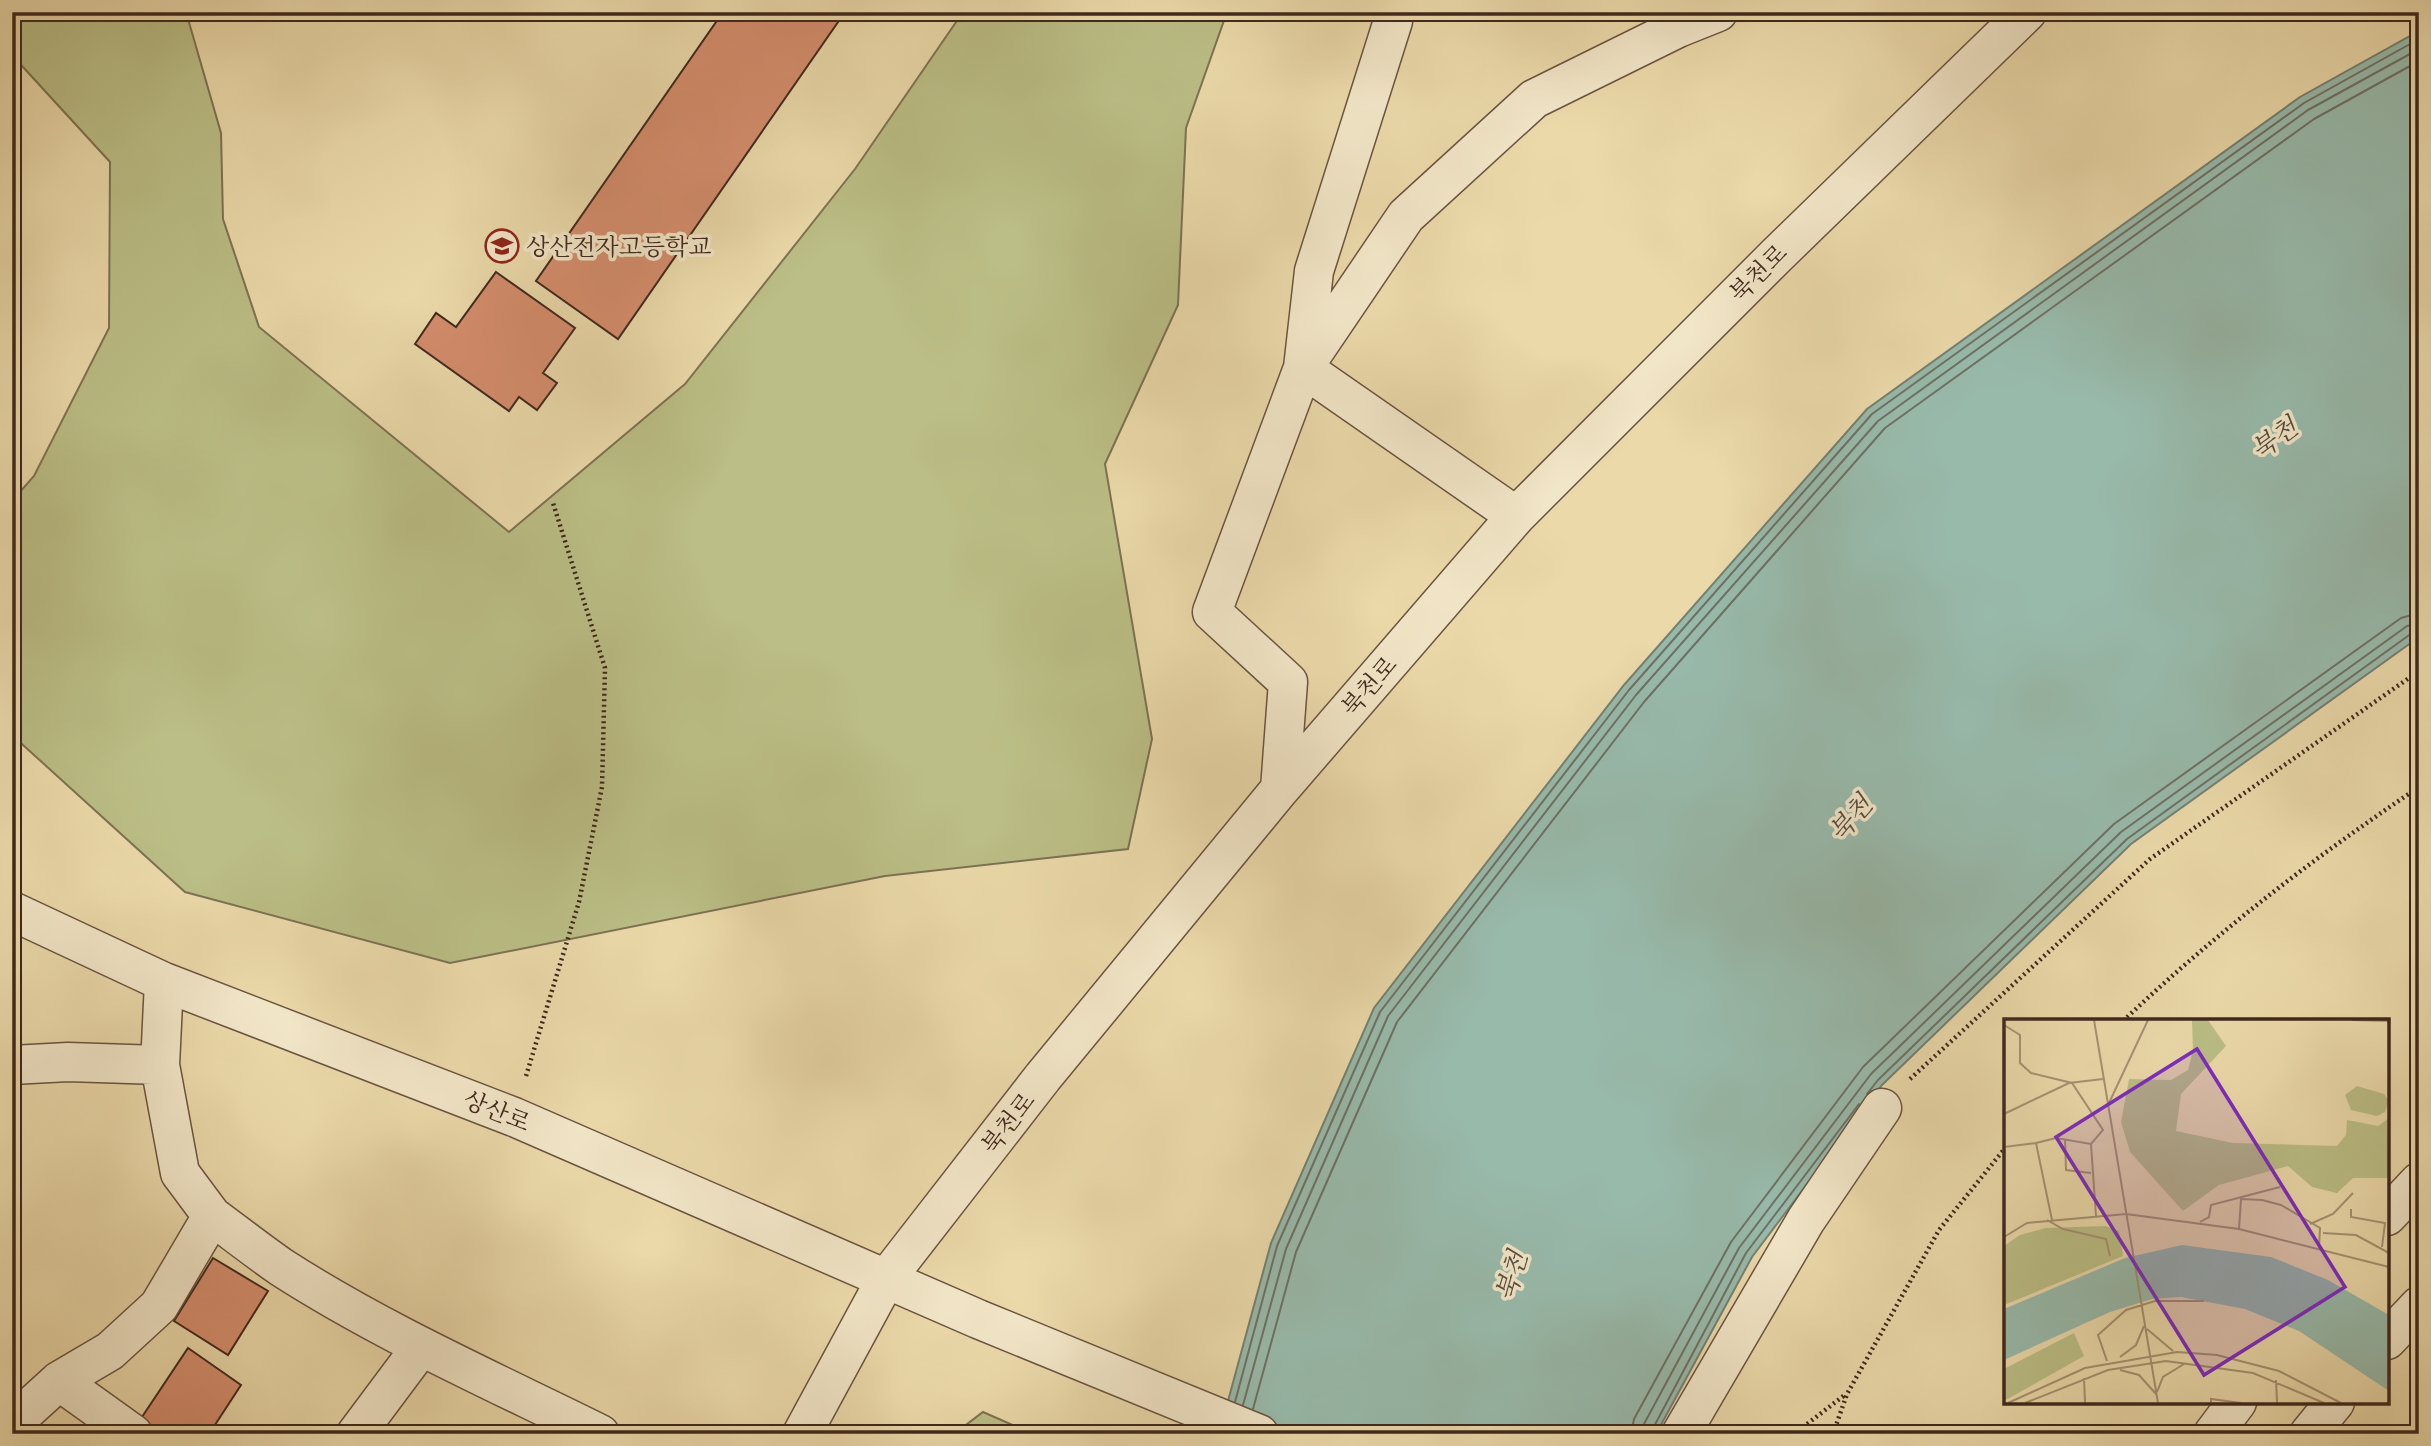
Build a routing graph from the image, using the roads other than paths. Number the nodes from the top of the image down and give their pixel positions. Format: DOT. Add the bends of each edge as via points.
graph roads {
  1 [pos="1718,12"];
  2 [pos="2023,13"];
  3 [pos="1393,21"];
  4 [pos="1303,368"];
  5 [pos="1516,516"];
  6 [pos="1280,789"];
  7 [pos="12,911"];
  8 [pos="164,982"];
  9 [pos="12,1065"];
  10 [pos="160,1065"];
  11 [pos="1882,1108"];
  12 [pos="2419,1182"];
  13 [pos="2389,1214"];
  14 [pos="212,1216"];
  15 [pos="887,1279"];
  16 [pos="2419,1306"];
  17 [pos="2389,1338"];
  18 [pos="422,1347"];
  19 [pos="59,1381"];
  20 [pos="2236,1404"];
  21 [pos="2332,1404"];
  22 [pos="17,1415"];
  23 [pos="133,1434"];
  24 [pos="356,1434"];
  25 [pos="600,1434"];
  26 [pos="802,1434"];
  27 [pos="1259,1434"];
  28 [pos="1681,1434"];
  29 [pos="2213,1434"];
  30 [pos="2309,1434"];
  1 -- 4 [label="street" via="1534,99 1406,216"];
  2 -- 5 [label="street, 북천로"];
  3 -- 4 [label="street" via="1314,271"];
  4 -- 5 [label="street"];
  4 -- 6 [label="street" via="1212,612 1288,682"];
  5 -- 6 [label="street, 북천로"];
  6 -- 15 [label="street, 북천로" via="1043,1077"];
  7 -- 8 [label="street, 상산로"];
  8 -- 10 [label="street"];
  8 -- 15 [label="street, 상산로" via="514,1117"];
  9 -- 10 [label="street"];
  10 -- 14 [label="street" via="180,1173"];
  11 -- 28 [label="street" via="1806,1220"];
  12 -- 13 [label="street"];
  14 -- 18 [label="street" via="280,1266"];
  14 -- 19 [label="street" via="159,1306 110,1351"];
  15 -- 26 [label="street, 북천로"];
  15 -- 27 [label="street, 상산로"];
  16 -- 17 [label="street"];
  18 -- 24 [label="street"];
  18 -- 25 [label="street"];
  19 -- 22 [label="street"];
  19 -- 23 [label="street"];
  20 -- 29 [label="street"];
  21 -- 30 [label="street"];
}
